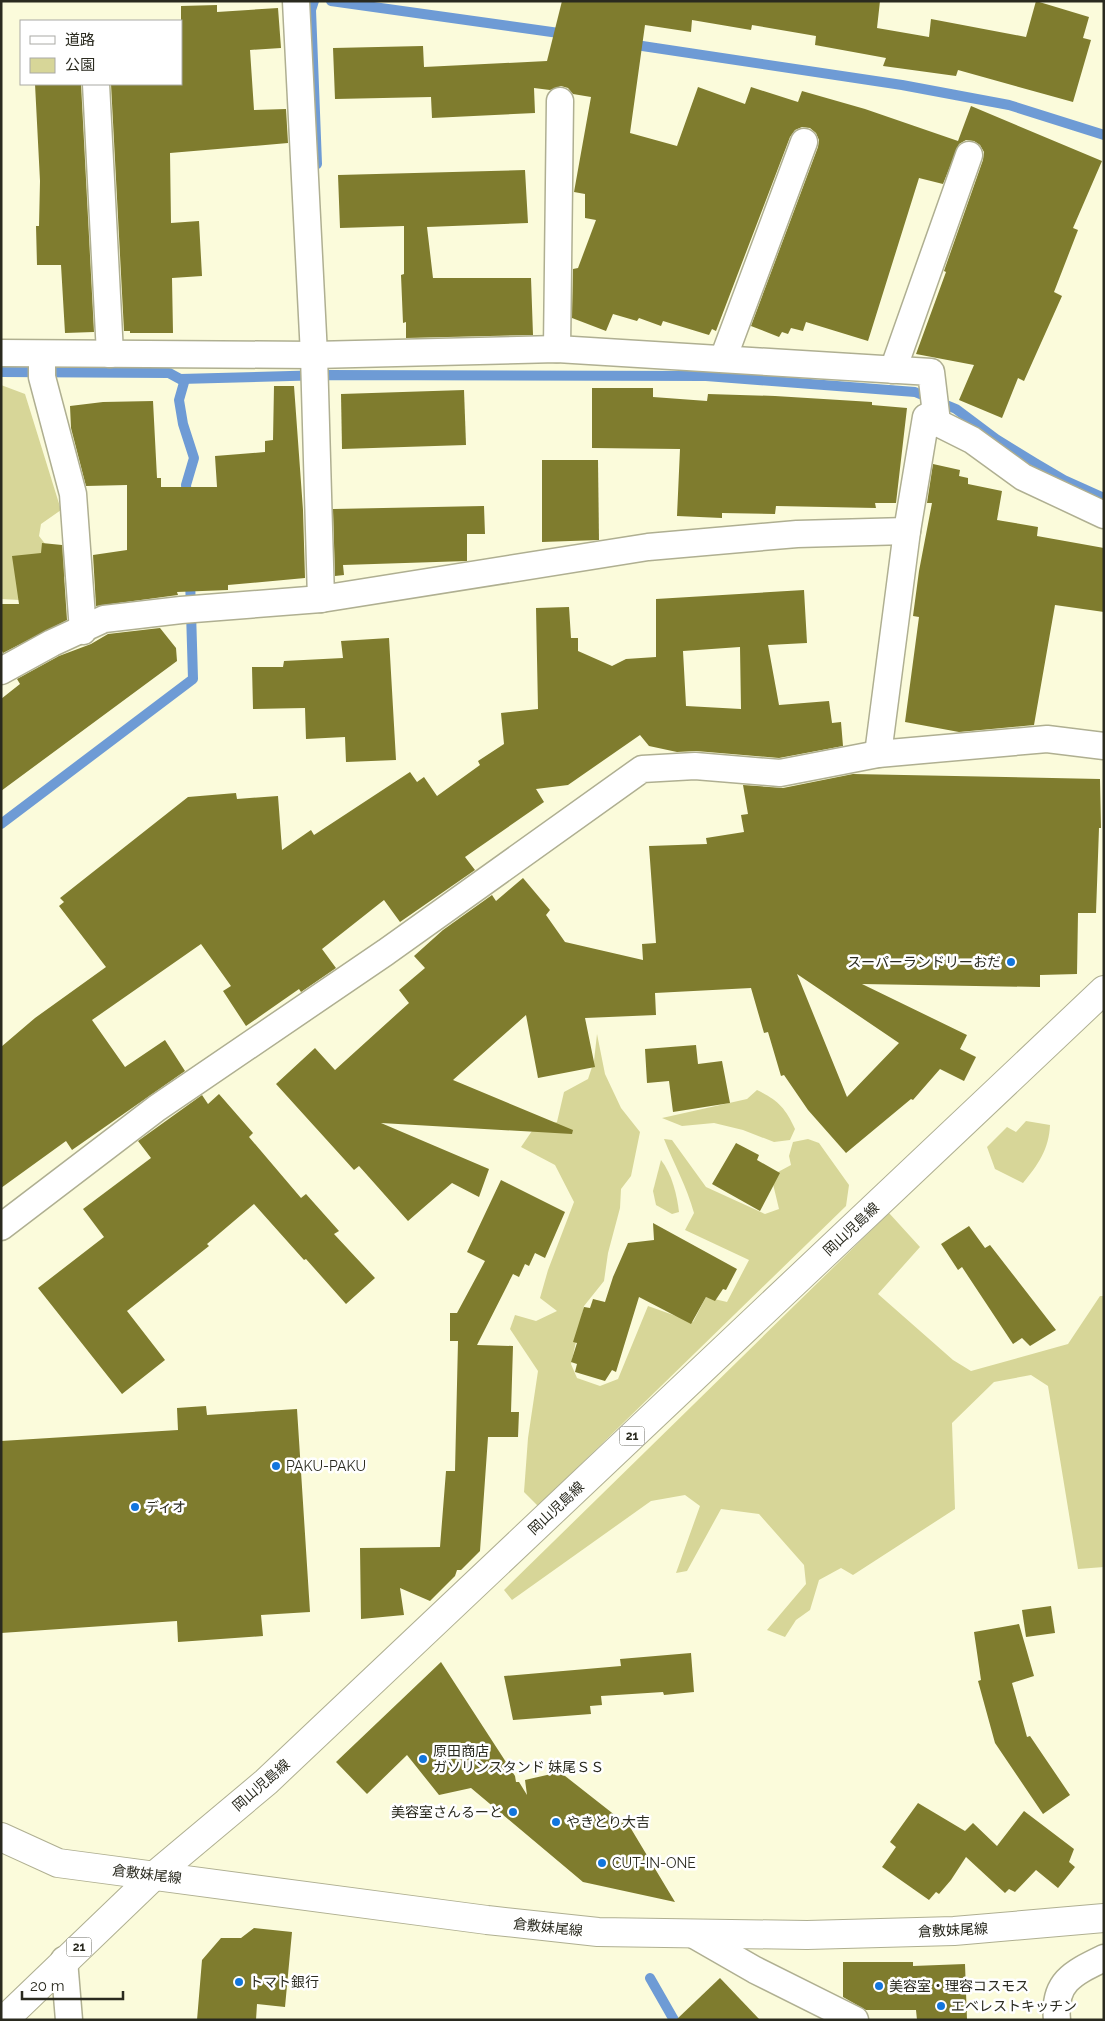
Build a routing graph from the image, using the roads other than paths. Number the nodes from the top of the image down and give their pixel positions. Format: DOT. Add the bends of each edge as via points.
graph roads {
  1 [pos="296,3"];
  2 [pos="96,85"];
  3 [pos="560,101"];
  4 [pos="804,142"];
  5 [pos="969,155"];
  6 [pos="557,348"];
  7 [pos="1,354"];
  8 [pos="110,354"];
  9 [pos="723,359"];
  10 [pos="42,365"];
  11 [pos="314,369"];
  12 [pos="893,370"];
  13 [pos="935,407"];
  14 [pos="1104,515"];
  15 [pos="907,531"];
  16 [pos="321,599"];
  17 [pos="83,631"];
  18 [pos="1,671"];
  19 [pos="1104,746"];
  20 [pos="878,754"];
  21 [pos="1104,990"];
  22 [pos="1,1227"];
  23 [pos="1,1837"];
  24 [pos="155,1875"];
  25 [pos="1104,1918"];
  26 [pos="694,1934"];
  27 [pos="1104,1958"];
  28 [pos="64,1960"];
  29 [pos="4,2020"];
  30 [pos="69,2020"];
  31 [pos="855,2020"];
  32 [pos="1056,2020"];
  1 -- 11 [label="street"];
  2 -- 8 [label="street"];
  3 -- 6 [label="street"];
  4 -- 9 [label="street"];
  5 -- 12 [label="street"];
  6 -- 9 [label="street"];
  6 -- 11 [label="street"];
  7 -- 10 [label="street"];
  8 -- 10 [label="street"];
  8 -- 11 [label="street"];
  9 -- 12 [label="street"];
  10 -- 17 [label="street" via="74,494"];
  11 -- 16 [label="street"];
  12 -- 13 [label="street" via="931,372"];
  13 -- 14 [label="street" via="972,440 1023,476"];
  13 -- 15 [label="street" via="926,417"];
  15 -- 16 [label="street" via="797,534 648,546"];
  15 -- 20 [label="street"];
  16 -- 17 [label="street" via="189,609 104,620"];
  17 -- 18 [label="street" via="52,643"];
  19 -- 20 [label="street" via="1047,739"];
  20 -- 22 [label="street" via="780,774 695,766 642,769 386,952 157,1108"];
  21 -- 24 [label="main road, 岡山児島線 / 21" via="266,1782"];
  23 -- 24 [label="main road, 倉敷妹尾線" via="58,1863"];
  24 -- 26 [label="main road, 倉敷妹尾線" via="487,1920 598,1932"];
  24 -- 28 [label="main road, 岡山児島線 / 21"];
  25 -- 26 [label="main road, 倉敷妹尾線" via="954,1932"];
  26 -- 31 [label="street" via="755,1970"];
  27 -- 32 [label="street" via="1081,1969 1064,1983 1055,2003"];
  28 -- 29 [label="main road, 岡山児島線 / 21"];
  28 -- 30 [label="street"];
}
